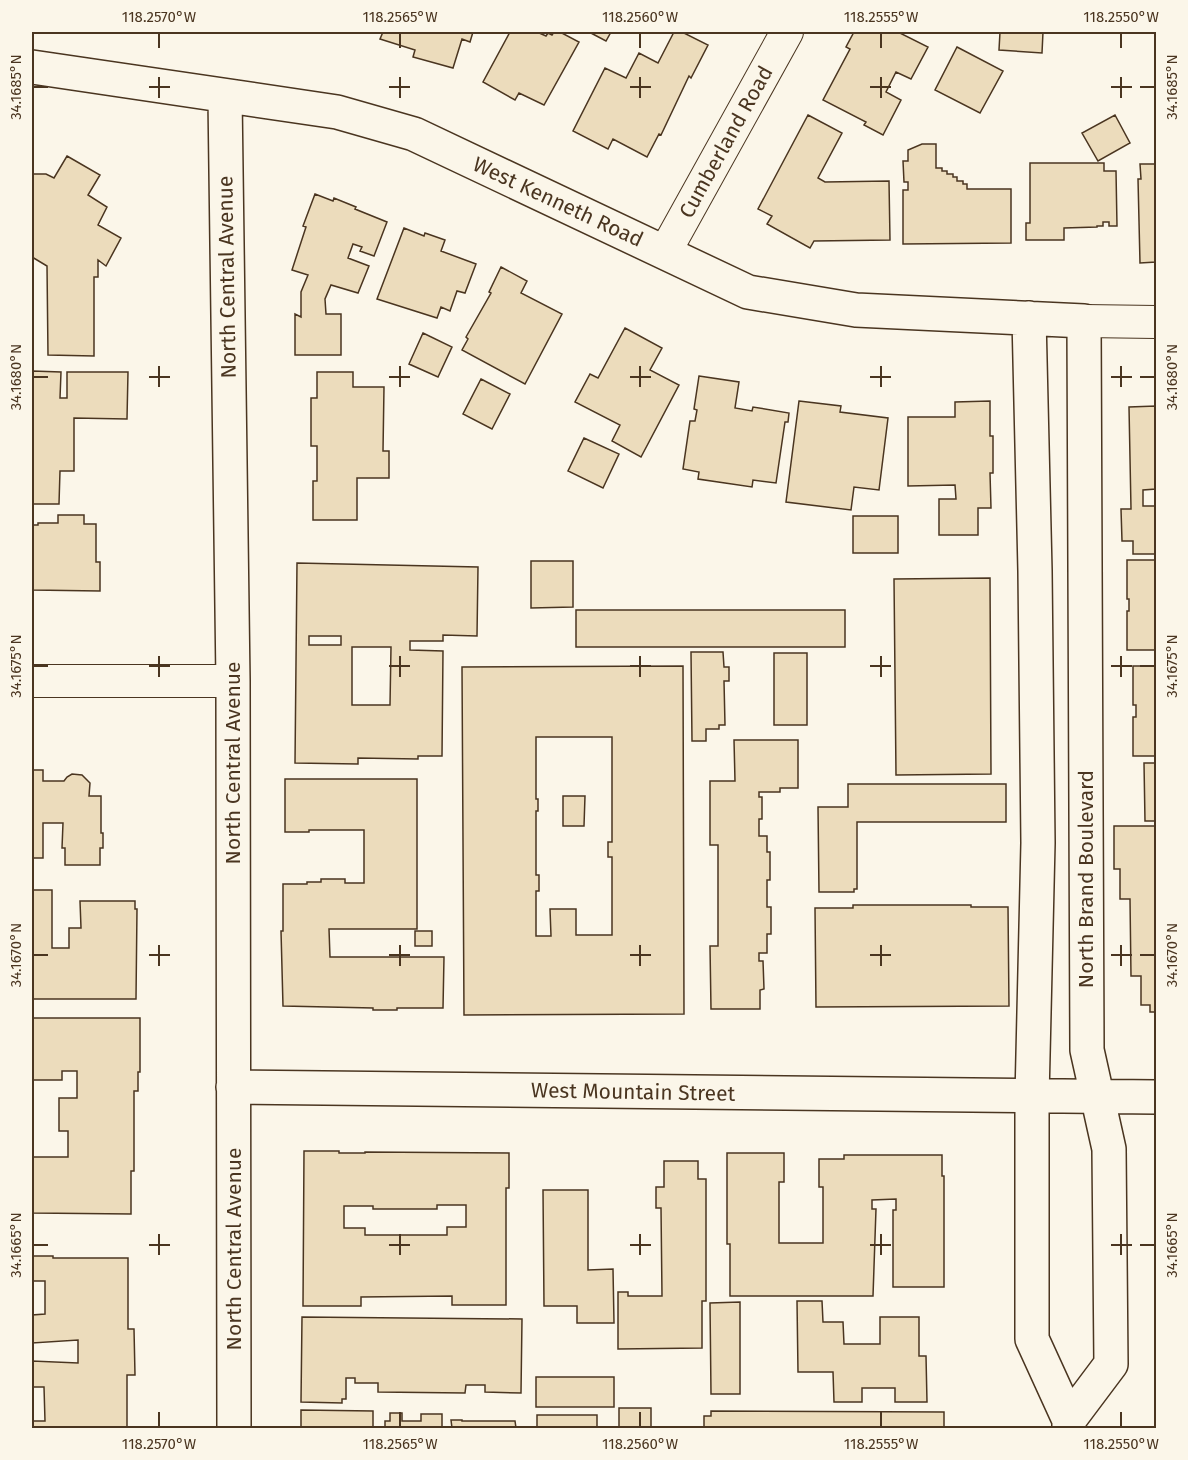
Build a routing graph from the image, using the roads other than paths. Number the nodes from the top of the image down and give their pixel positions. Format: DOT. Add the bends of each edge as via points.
graph roads {
  1 [pos="787,32"];
  2 [pos="32,67"];
  3 [pos="225,97"];
  4 [pos="665,252"];
  5 [pos="1029,318"];
  6 [pos="1084,321"];
  7 [pos="1156,322"];
  8 [pos="32,681"];
  9 [pos="234,681"];
  10 [pos="234,1087"];
  11 [pos="1156,1096"];
  12 [pos="1032,1097"];
  13 [pos="1098,1097"];
  14 [pos="1069,1424"];
  15 [pos="234,1428"];
  1 -- 4 [label="street, Cumberland Road"];
  2 -- 3 [label="street, West Kenneth Road"];
  3 -- 4 [label="street, West Kenneth Road" via="337,112 414,134"];
  3 -- 9 [label="street, North Central Avenue"];
  4 -- 5 [label="street, West Kenneth Road" via="748,292 856,310"];
  5 -- 6 [label="street, West Kenneth Road"];
  5 -- 12 [label="street, North Brand Boulevard" via="1038,831"];
  6 -- 7 [label="street"];
  6 -- 13 [label="street, North Brand Boulevard" via="1087,1050"];
  8 -- 9 [label="street"];
  9 -- 10 [label="street, North Central Avenue"];
  10 -- 12 [label="street, West Mountain Street"];
  10 -- 15 [label="street, North Central Avenue"];
  11 -- 13 [label="street, West Mountain Street"];
  12 -- 13 [label="street, West Mountain Street"];
  12 -- 14 [label="street, North Brand Boulevard" via="1032,1339"];
  13 -- 14 [label="street, North Brand Boulevard" via="1109,1149 1111,1364"];
}
